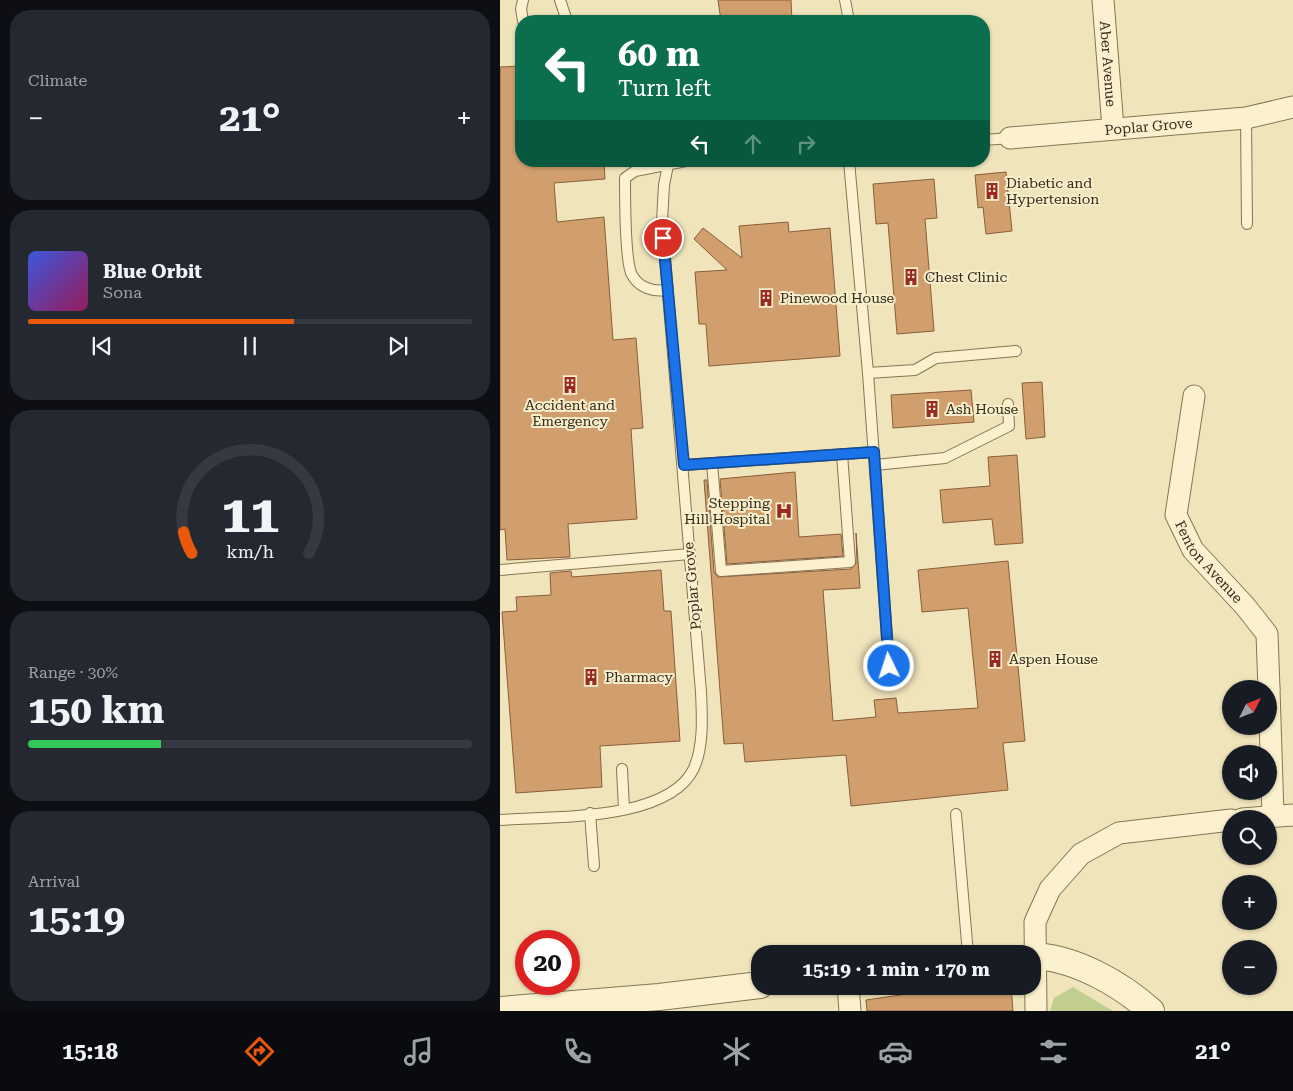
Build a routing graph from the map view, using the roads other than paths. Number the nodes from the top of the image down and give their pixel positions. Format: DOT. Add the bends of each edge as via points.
graph roads {
  1 [pos="523,0"];
  2 [pos="560,0"];
  3 [pos="845,0"];
  4 [pos="1103,0"];
  5 [pos="522,15"];
  6 [pos="564,15"];
  7 [pos="849,15"];
  8 [pos="1290,106"];
  9 [pos="1246,118"];
  10 [pos="1113,128"];
  11 [pos="1010,138"];
  12 [pos="990,140"];
  13 [pos="652,167"];
  14 [pos="667,167"];
  15 [pos="850,167"];
  16 [pos="1247,224"];
  17 [pos="667,290"];
  18 [pos="1016,351"];
  19 [pos="868,374"];
  20 [pos="1194,396"];
  21 [pos="1008,404"];
  22 [pos="874,452"];
  23 [pos="842,454"];
  24 [pos="712,463"];
  25 [pos="684,465"];
  26 [pos="875,465"];
  27 [pos="690,554"];
  28 [pos="500,570"];
  29 [pos="889,666"];
  30 [pos="1269,680"];
  31 [pos="1274,735"];
  32 [pos="622,769"];
  33 [pos="624,810"];
  34 [pos="590,813"];
  35 [pos="956,814"];
  36 [pos="1283,815"];
  37 [pos="500,820"];
  38 [pos="1222,821"];
  39 [pos="594,866"];
  40 [pos="967,945"];
  41 [pos="1034,945"];
  42 [pos="1041,958"];
  43 [pos="751,986"];
  44 [pos="849,995"];
  45 [pos="1035,995"];
  46 [pos="500,1010"];
  47 [pos="850,1011"];
  48 [pos="1036,1011"];
  49 [pos="1151,1011"];
  1 -- 5 [label="lane"];
  2 -- 6 [label="lane"];
  3 -- 7 [label="lane"];
  4 -- 10 [label="street, Aber Avenue"];
  8 -- 9 [label="street, Poplar Grove"];
  9 -- 10 [label="street, Poplar Grove"];
  9 -- 16 [label="lane"];
  10 -- 11 [label="street, Poplar Grove"];
  11 -- 12 [label="lane"];
  13 -- 17 [label="lane" via="635,171 625,178 632,274 643,287 656,292"];
  14 -- 17 [label="lane, Poplar Grove" via="662,221"];
  15 -- 19 [label="lane"];
  17 -- 25 [label="lane, Poplar Grove"];
  18 -- 19 [label="lane" via="936,358 914,370"];
  19 -- 22 [label="lane"];
  20 -- 30 [label="street, Fenton Avenue" via="1176,515 1193,550 1267,634"];
  21 -- 26 [label="lane" via="1009,426 945,458"];
  22 -- 23 [label="lane"];
  22 -- 26 [label="lane"];
  23 -- 24 [label="lane"];
  23 -- 24 [label="lane" via="850,562 720,571"];
  24 -- 25 [label="lane"];
  25 -- 27 [label="lane, Poplar Grove"];
  26 -- 29 [label="lane"];
  27 -- 28 [label="lane"];
  27 -- 33 [label="lane, Poplar Grove" via="701,692 701,738 697,756 688,777 674,792 657,801"];
  31 -- 36 [label="street, Fenton Avenue"];
  32 -- 33 [label="lane"];
  33 -- 34 [label="lane, Poplar Grove"];
  34 -- 37 [label="lane, Poplar Grove"];
  34 -- 39 [label="lane"];
  35 -- 40 [label="lane"];
  38 -- 41 [label="street" via="1119,833 1082,854 1050,888 1035,922"];
  42 -- 49 [label="street" via="1092,971 1138,999"];
  43 -- 46 [label="street"];
  44 -- 47 [label="street"];
  45 -- 48 [label="street"];
}
